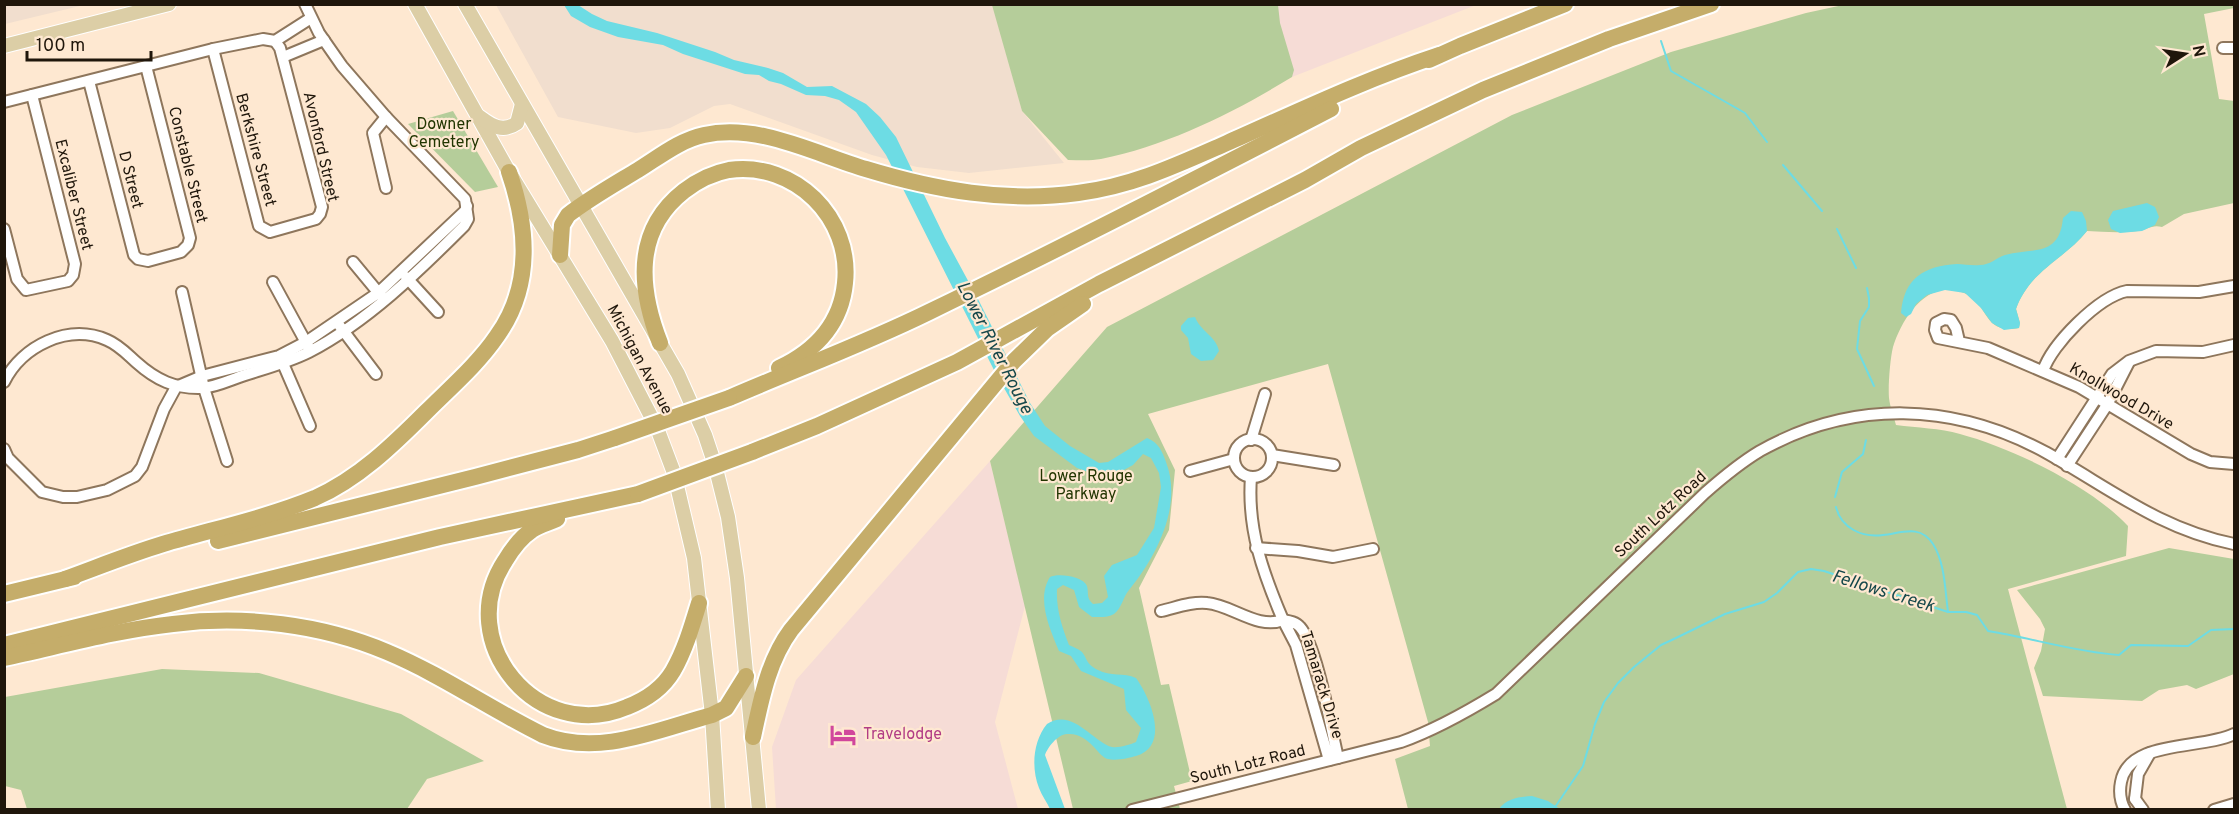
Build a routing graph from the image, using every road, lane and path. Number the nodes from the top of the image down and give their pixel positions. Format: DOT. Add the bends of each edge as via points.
graph roads {
  1 [pos="169,4"];
  2 [pos="305,4"];
  3 [pos="415,4"];
  4 [pos="465,4"];
  5 [pos="1565,4"];
  6 [pos="1711,4"];
  7 [pos="311,18"];
  8 [pos="324,40"];
  9 [pos="275,41"];
  10 [pos="4,46"];
  11 [pos="213,49"];
  12 [pos="1438,56"];
  13 [pos="283,57"];
  14 [pos="146,66"];
  15 [pos="89,81"];
  16 [pos="32,95"];
  17 [pos="4,102"];
  18 [pos="522,104"];
  19 [pos="478,116"];
  20 [pos="386,117"];
  21 [pos="509,172"];
  22 [pos="386,188"];
  23 [pos="580,206"];
  24 [pos="291,226"];
  25 [pos="4,229"];
  26 [pos="560,255"];
  27 [pos="164,256"];
  28 [pos="353,262"];
  29 [pos="405,276"];
  30 [pos="273,282"];
  31 [pos="2235,286"];
  32 [pos="182,292"];
  33 [pos="381,296"];
  34 [pos="438,312"];
  35 [pos="340,326"];
  36 [pos="1038,326"];
  37 [pos="1959,341"];
  38 [pos="660,344"];
  39 [pos="2235,345"];
  40 [pos="308,347"];
  41 [pos="281,360"];
  42 [pos="2129,361"];
  43 [pos="2043,371"];
  44 [pos="376,374"];
  45 [pos="4,382"];
  46 [pos="203,382"];
  47 [pos="176,387"];
  48 [pos="1265,394"];
  49 [pos="732,397"];
  50 [pos="2096,397"];
  51 [pos="2107,405"];
  52 [pos="310,426"];
  53 [pos="1251,440"];
  54 [pos="6,455"];
  55 [pos="1272,455"];
  56 [pos="1234,459"];
  57 [pos="2056,459"];
  58 [pos="226,461"];
  59 [pos="1334,465"];
  60 [pos="2235,465"];
  61 [pos="2067,466"];
  62 [pos="1190,471"];
  63 [pos="1251,477"];
  64 [pos="638,494"];
  65 [pos="2235,544"];
  66 [pos="1256,548"];
  67 [pos="1373,549"];
  68 [pos="65,579"];
  69 [pos="4,594"];
  70 [pos="699,603"];
  71 [pos="1161,611"];
  72 [pos="1283,620"];
  73 [pos="4,645"];
  74 [pos="4,658"];
  75 [pos="746,676"];
  76 [pos="712,715"];
  77 [pos="2235,734"];
  78 [pos="753,737"];
  79 [pos="2150,752"];
  80 [pos="1334,759"];
  81 [pos="2135,799"];
  82 [pos="2123,804"];
  83 [pos="2235,804"];
  84 [pos="718,810"];
  85 [pos="759,810"];
  86 [pos="1132,810"];
  87 [pos="2143,810"];
  88 [pos="2214,810"];
  1 -- 10 [label="main road"];
  2 -- 7 [label="street"];
  3 -- 19 [label="main road, Michigan Avenue"];
  4 -- 18 [label="main road, Michigan Avenue"];
  5 -- 12 [label="highway"];
  6 -- 36 [label="highway" via="1608,39 1483,90 1361,148 1257,210"];
  7 -- 8 [label="street"];
  7 -- 9 [label="street"];
  8 -- 13 [label="street"];
  8 -- 20 [label="street"];
  9 -- 11 [label="street" via="263,39"];
  9 -- 13 [label="street, Avonford Street"];
  11 -- 14 [label="street"];
  11 -- 24 [label="street, Berkshire Street" via="259,226 270,232"];
  12 -- 23 [label="highway" via="1391,71 1147,178 1079,193 1008,197 936,188 766,136 737,132 703,135 680,144"];
  12 -- 49 [label="highway" via="929,312"];
  13 -- 24 [label="street, Avonford Street" via="322,207 316,219"];
  14 -- 15 [label="street"];
  14 -- 27 [label="street, Constable Street" via="190,238 184,250"];
  15 -- 16 [label="street"];
  15 -- 27 [label="street, D Street" via="134,255 143,261"];
  16 -- 17 [label="street"];
  16 -- 25 [label="street, Excaliber Street" via="75,264 73,275 68,281 48,287 29,291 21,286"];
  18 -- 19 [label="main road" via="518,123 507,128 494,127"];
  18 -- 23 [label="main road, Michigan Avenue"];
  19 -- 21 [label="main road, Michigan Avenue"];
  20 -- 22 [label="street" via="373,133"];
  20 -- 29 [label="street" via="465,199 468,219"];
  21 -- 26 [label="main road, Michigan Avenue"];
  21 -- 68 [label="highway" via="525,240 516,300 489,348 390,447 368,466 317,497"];
  23 -- 26 [label="highway" via="562,225"];
  23 -- 38 [label="main road, Michigan Avenue"];
  26 -- 70 [label="main road, Michigan Avenue" via="612,341 657,428 685,514"];
  28 -- 33 [label="street"];
  29 -- 33 [label="street"];
  29 -- 34 [label="street"];
  30 -- 40 [label="street"];
  31 -- 43 [label="street" via="2199,292 2116,293 2101,302 2054,349"];
  32 -- 46 [label="street"];
  33 -- 35 [label="street"];
  35 -- 40 [label="street"];
  35 -- 44 [label="street"];
  36 -- 64 [label="highway, bridge" via="870,403"];
  36 -- 78 [label="highway" via="1014,362 786,636 768,675"];
  37 -- 43 [label="street, Knollwood Drive" via="1988,348"];
  38 -- 49 [label="highway" via="646,303 645,264 651,233 676,197 701,180 731,170 764,171 805,190 827,212 841,238 846,270 838,315 806,352"];
  38 -- 75 [label="main road, Michigan Avenue" via="697,414 715,465 737,578"];
  39 -- 42 [label="street" via="2203,352 2156,351"];
  40 -- 41 [label="street"];
  41 -- 46 [label="street"];
  41 -- 52 [label="street"];
  42 -- 50 [label="street" via="2112,374"];
  42 -- 51 [label="street"];
  43 -- 50 [label="street, Knollwood Drive"];
  45 -- 47 [label="street" via="14,365 31,350 51,339 73,335 107,340"];
  46 -- 47 [label="street"];
  46 -- 58 [label="street"];
  47 -- 54 [label="street" via="142,467 135,476 107,490 77,497 42,492"];
  48 -- 53 [label="street"];
  49 -- 68 [label="highway, bridge" via="578,450"];
  50 -- 51 [label="street, Knollwood Drive"];
  50 -- 57 [label="street"];
  51 -- 60 [label="street, Knollwood Drive" via="2191,454 2210,462"];
  51 -- 61 [label="street"];
  53 -- 55 [label="street" via="1262,442"];
  53 -- 56 [label="street" via="1241,444"];
  55 -- 59 [label="street"];
  55 -- 63 [label="street" via="1267,472"];
  56 -- 62 [label="street"];
  56 -- 63 [label="street" via="1239,471"];
  57 -- 61 [label="street, South Lotz Road"];
  57 -- 80 [label="street, South Lotz Road" via="2003,432 1926,414 1886,413 1850,418 1790,436 1750,457 1705,492 1496,694 1433,730"];
  61 -- 65 [label="street, South Lotz Road" via="2163,522"];
  63 -- 66 [label="street, Tamarack Drive" via="1249,509"];
  64 -- 70 [label="highway" via="558,519 520,539 496,573 489,600 494,650 519,686 546,706 588,715 612,712 645,699 672,672"];
  64 -- 73 [label="highway" via="440,537"];
  66 -- 67 [label="street" via="1333,557"];
  66 -- 72 [label="street, Tamarack Drive"];
  68 -- 69 [label="highway"];
  70 -- 76 [label="main road, Michigan Avenue"];
  71 -- 72 [label="street" via="1207,603 1261,621"];
  72 -- 80 [label="street, Tamarack Drive" via="1295,623 1306,637 1318,672"];
  74 -- 76 [label="highway" via="174,624 255,621 307,628 385,651 557,740 609,743"];
  75 -- 76 [label="highway" via="726,708"];
  75 -- 78 [label="main road, Michigan Avenue"];
  76 -- 84 [label="main road, Michigan Avenue"];
  77 -- 79 [label="street"];
  78 -- 85 [label="main road, Michigan Avenue"];
  79 -- 81 [label="street" via="2138,774"];
  79 -- 82 [label="street" via="2126,770 2120,788"];
  80 -- 86 [label="street, South Lotz Road"];
  81 -- 82 [label="street"];
  81 -- 87 [label="street"];
  83 -- 88 [label="street"];
}
